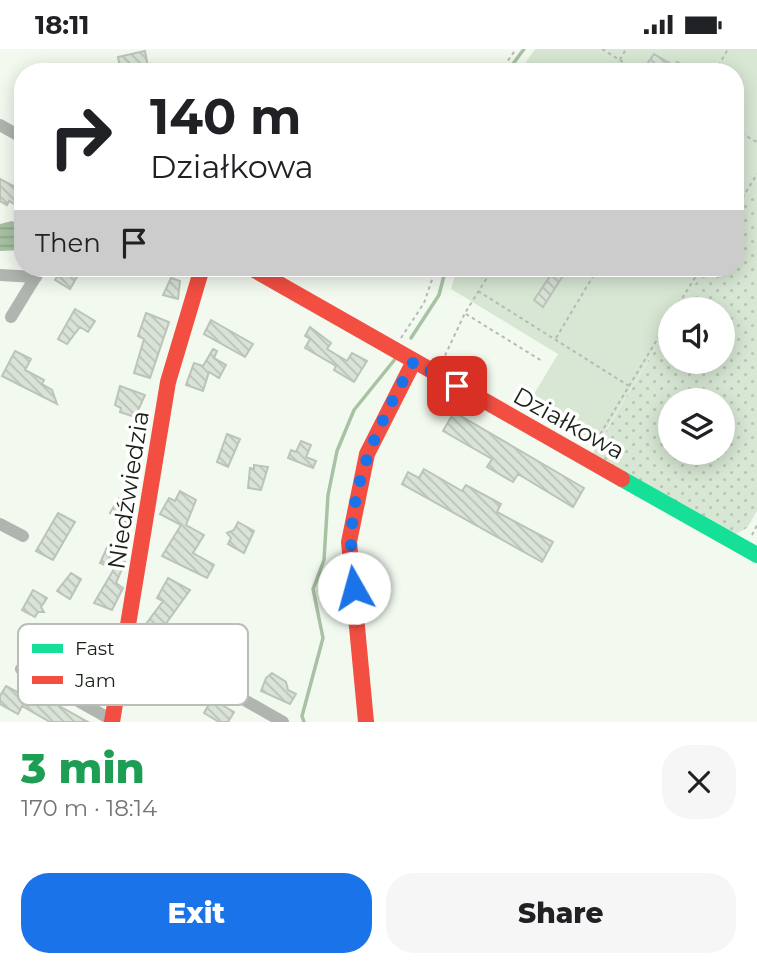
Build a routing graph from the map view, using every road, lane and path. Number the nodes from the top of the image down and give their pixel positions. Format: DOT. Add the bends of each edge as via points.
graph roads {
  1 [pos="602,49"];
  2 [pos="626,49"];
  3 [pos="620,59"];
  4 [pos="618,63"];
  5 [pos="626,63"];
  6 [pos="757,174"];
  7 [pos="744,195"];
  8 [pos="35,277"];
  9 [pos="199,277"];
  10 [pos="267,277"];
  11 [pos="433,277"];
  12 [pos="487,277"];
  13 [pos="592,277"];
  14 [pos="695,277"];
  15 [pos="478,291"];
  16 [pos="683,297"];
  17 [pos="465,313"];
  18 [pos="11,317"];
  19 [pos="555,338"];
  20 [pos="658,338"];
  21 [pos="393,349"];
  22 [pos="414,361"];
  23 [pos="542,361"];
  24 [pos="436,374"];
  25 [pos="629,386"];
  26 [pos="596,441"];
  27 [pos="0,524"];
  28 [pos="23,536"];
  29 [pos="757,555"];
  30 [pos="128,624"];
  31 [pos="248,702"];
  32 [pos="87,705"];
  33 [pos="115,720"];
  34 [pos="283,722"];
  35 [pos="366,722"];
  1 -- 3 [label="path"];
  2 -- 3 [label="path"];
  3 -- 4 [label="path"];
  3 -- 5 [label="path"];
  6 -- 7 [label="path"];
  8 -- 18 [label="street"];
  9 -- 30 [label="street, Niedźwiedzia" via="168,382"];
  10 -- 21 [label="street, Działkowa"];
  11 -- 21 [label="path" via="424,303"];
  12 -- 15 [label="path"];
  13 -- 19 [label="path"];
  14 -- 16 [label="path"];
  15 -- 17 [label="path"];
  15 -- 19 [label="path"];
  17 -- 23 [label="path"];
  17 -- 24 [label="path"];
  19 -- 25 [label="path"];
  20 -- 25 [label="path"];
  21 -- 22 [label="street, Działkowa"];
  22 -- 24 [label="street, Działkowa"];
  22 -- 35 [label="street" via="367,454 349,542"];
  24 -- 29 [label="street, Działkowa"];
  25 -- 26 [label="path"];
  27 -- 28 [label="street"];
  31 -- 34 [label="street"];
  32 -- 33 [label="street"];
}
